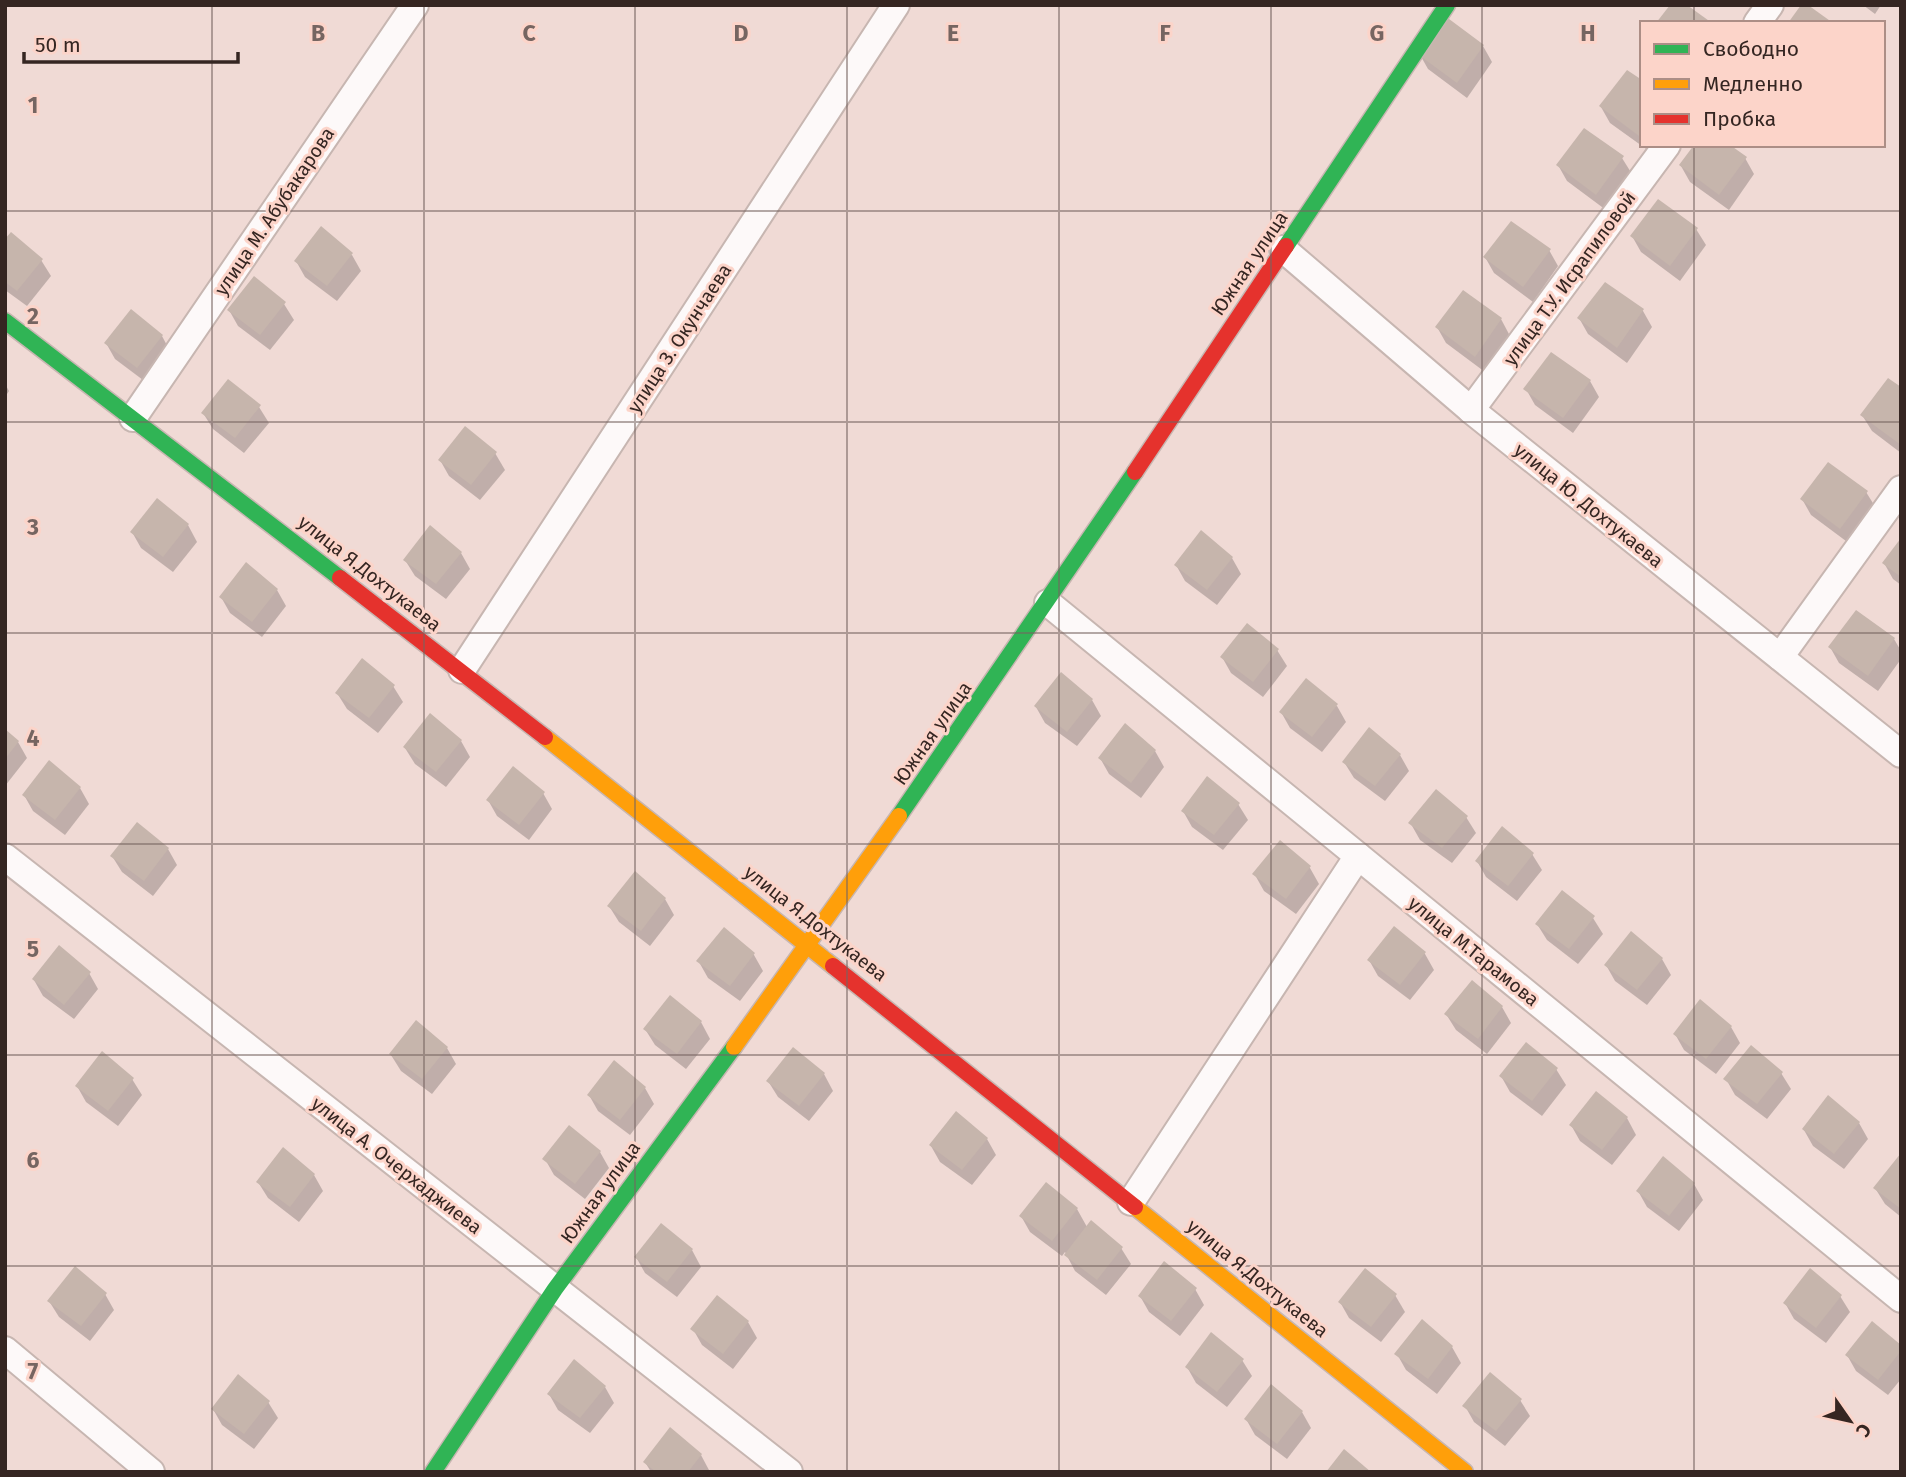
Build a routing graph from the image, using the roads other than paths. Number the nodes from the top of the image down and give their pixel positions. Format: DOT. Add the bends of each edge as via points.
graph roads {
  1 [pos="415,5"];
  2 [pos="896,5"];
  3 [pos="1447,5"];
  4 [pos="1770,5"];
  5 [pos="1758,21"];
  6 [pos="1666,147"];
  7 [pos="1283,249"];
  8 [pos="5,321"];
  9 [pos="1471,410"];
  10 [pos="133,418"];
  11 [pos="1901,489"];
  12 [pos="1048,603"];
  13 [pos="1780,657"];
  14 [pos="462,670"];
  15 [pos="1901,754"];
  16 [pos="1358,856"];
  17 [pos="5,857"];
  18 [pos="810,944"];
  19 [pos="1130,1202"];
  20 [pos="555,1289"];
  21 [pos="1901,1299"];
  22 [pos="5,1350"];
  23 [pos="151,1472"];
  24 [pos="433,1472"];
  25 [pos="789,1472"];
  26 [pos="1465,1472"];
  1 -- 10 [label="street, улица М. Абубакарова"];
  2 -- 14 [label="street, улица З. Окунчаева"];
  3 -- 7 [label="street, Южная улица"];
  4 -- 5 [label="street"];
  6 -- 9 [label="street, улица Т.У. Исрапиловой"];
  7 -- 9 [label="street, улица Ю. Дохтукаева"];
  7 -- 12 [label="street, Южная улица"];
  8 -- 10 [label="street, улица Я.Дохтукаева"];
  9 -- 13 [label="street, улица Ю. Дохтукаева"];
  10 -- 14 [label="street, улица Я.Дохтукаева"];
  11 -- 13 [label="street"];
  12 -- 16 [label="street, улица М.Тарамова"];
  12 -- 18 [label="street, Южная улица"];
  13 -- 15 [label="street, улица Ю. Дохтукаева"];
  14 -- 18 [label="street, улица Я.Дохтукаева"];
  16 -- 19 [label="street"];
  16 -- 21 [label="street, улица М.Тарамова"];
  17 -- 20 [label="street, улица А. Очерхаджиева"];
  18 -- 19 [label="street, улица Я.Дохтукаева"];
  18 -- 20 [label="street, Южная улица"];
  19 -- 26 [label="street, улица Я.Дохтукаева"];
  20 -- 24 [label="street, Южная улица"];
  20 -- 25 [label="street, улица А. Очерхаджиева"];
  22 -- 23 [label="street"];
}
